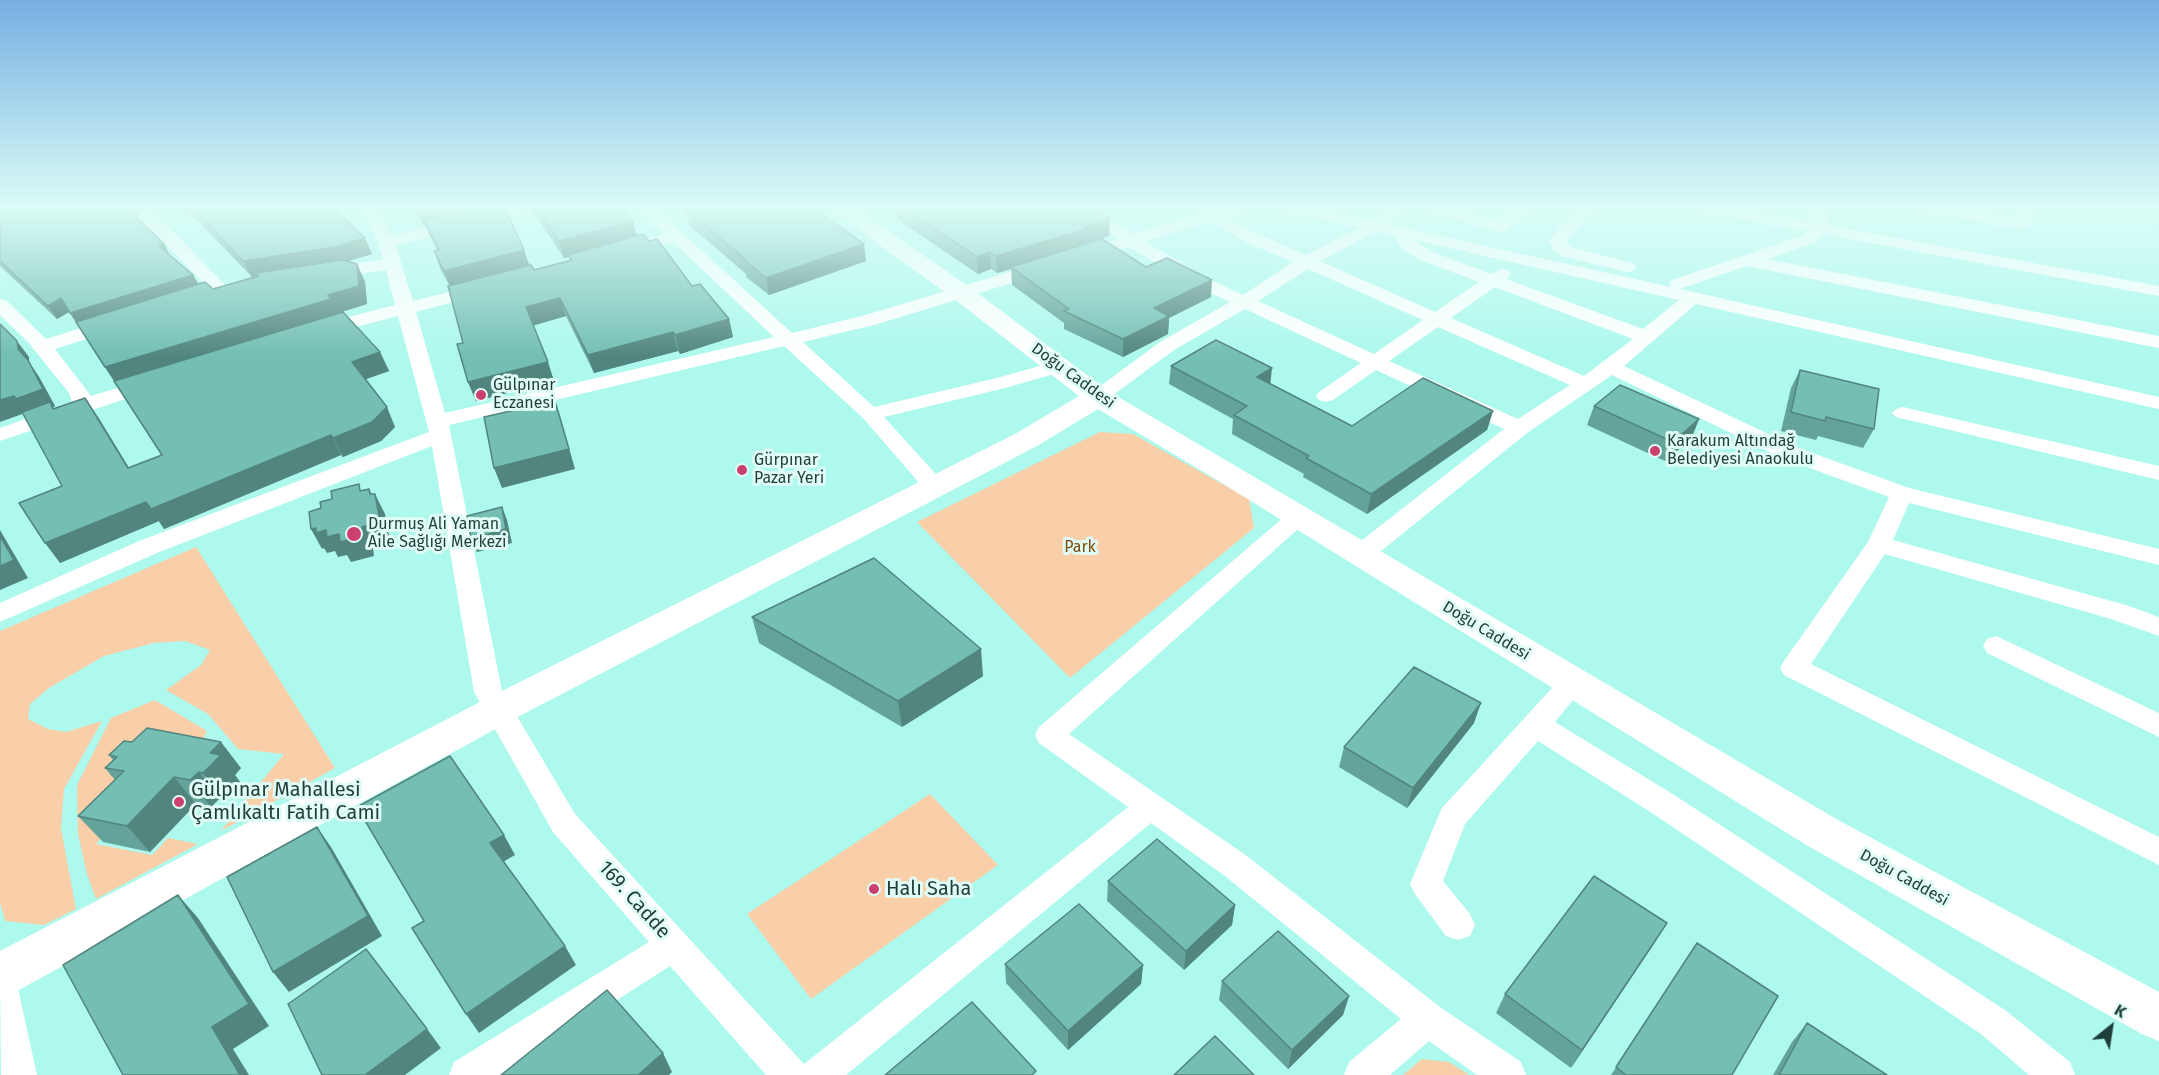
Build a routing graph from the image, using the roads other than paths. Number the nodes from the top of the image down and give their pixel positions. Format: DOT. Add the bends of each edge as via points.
graph roads {
  1 [pos="187,256"];
  2 [pos="379,256"];
  3 [pos="391,256"];
  4 [pos="698,256"];
  5 [pos="910,256"];
  6 [pos="1081,256"];
  7 [pos="1157,256"];
  8 [pos="1293,256"];
  9 [pos="1317,256"];
  10 [pos="1427,256"];
  11 [pos="1505,256"];
  12 [pos="1581,256"];
  13 [pos="1762,256"];
  14 [pos="1973,256"];
  15 [pos="1522,260"];
  16 [pos="1749,261"];
  17 [pos="1306,262"];
  18 [pos="314,275"];
  19 [pos="1494,280"];
  20 [pos="500,284"];
  21 [pos="240,286"];
  22 [pos="220,290"];
  23 [pos="1685,290"];
  24 [pos="2159,291"];
  25 [pos="962,292"];
  26 [pos="198,297"];
  27 [pos="1246,301"];
  28 [pos="0,305"];
  29 [pos="407,308"];
  30 [pos="131,318"];
  31 [pos="1436,320"];
  32 [pos="298,337"];
  33 [pos="1646,337"];
  34 [pos="789,341"];
  35 [pos="2159,342"];
  36 [pos="42,347"];
  37 [pos="1375,362"];
  38 [pos="1611,366"];
  39 [pos="1058,367"];
  40 [pos="171,378"];
  41 [pos="1585,384"];
  42 [pos="1326,396"];
  43 [pos="1098,398"];
  44 [pos="2159,403"];
  45 [pos="84,405"];
  46 [pos="1903,413"];
  47 [pos="870,414"];
  48 [pos="439,428"];
  49 [pos="1519,428"];
  50 [pos="0,435"];
  51 [pos="2159,473"];
  52 [pos="935,487"];
  53 [pos="1902,494"];
  54 [pos="1299,516"];
  55 [pos="1879,544"];
  56 [pos="1361,554"];
  57 [pos="2159,557"];
  58 [pos="0,613"];
  59 [pos="2159,627"];
  60 [pos="1996,646"];
  61 [pos="1573,683"];
  62 [pos="498,710"];
  63 [pos="1536,725"];
  64 [pos="2159,726"];
  65 [pos="1151,806"];
  66 [pos="2159,852"];
  67 [pos="1458,924"];
  68 [pos="674,945"];
  69 [pos="0,975"];
  70 [pos="0,984"];
  71 [pos="1428,1018"];
  72 [pos="2159,1018"];
  73 [pos="19,1075"];
  74 [pos="467,1075"];
  75 [pos="790,1075"];
  76 [pos="817,1075"];
  77 [pos="1362,1075"];
  78 [pos="1508,1075"];
  79 [pos="2057,1075"];
  1 -- 22 [label="street"];
  2 -- 18 [label="street"];
  3 -- 29 [label="street, 169. Cadde"];
  4 -- 34 [label="street"];
  5 -- 25 [label="street, Doğu Caddesi"];
  6 -- 25 [label="street"];
  7 -- 27 [label="street" via="1207,285"];
  8 -- 17 [label="street"];
  9 -- 17 [label="street"];
  10 -- 19 [label="street"];
  11 -- 15 [label="street"];
  12 -- 23 [label="street"];
  13 -- 16 [label="street"];
  14 -- 24 [label="street"];
  15 -- 19 [label="street"];
  15 -- 23 [label="street"];
  16 -- 23 [label="street"];
  16 -- 35 [label="street"];
  17 -- 27 [label="street"];
  17 -- 31 [label="street"];
  19 -- 31 [label="street"];
  19 -- 33 [label="street"];
  20 -- 29 [label="street"];
  21 -- 22 [label="street"];
  22 -- 26 [label="street"];
  23 -- 33 [label="street"];
  23 -- 44 [label="street"];
  25 -- 34 [label="street"];
  25 -- 39 [label="street, Doğu Caddesi"];
  27 -- 37 [label="street"];
  27 -- 43 [label="street" via="1167,346"];
  28 -- 36 [label="street"];
  29 -- 32 [label="street"];
  29 -- 48 [label="street, 169. Cadde"];
  30 -- 36 [label="street"];
  31 -- 37 [label="street"];
  31 -- 41 [label="street"];
  33 -- 38 [label="street"];
  34 -- 47 [label="street"];
  34 -- 48 [label="street"];
  36 -- 45 [label="street" via="80,392"];
  37 -- 42 [label="street"];
  37 -- 49 [label="street"];
  38 -- 41 [label="street"];
  38 -- 53 [label="street" via="1788,452"];
  39 -- 43 [label="street, Doğu Caddesi"];
  39 -- 47 [label="street"];
  40 -- 45 [label="street"];
  41 -- 49 [label="street"];
  43 -- 52 [label="street"];
  43 -- 54 [label="street, Doğu Caddesi"];
  45 -- 50 [label="street"];
  46 -- 51 [label="street"];
  47 -- 52 [label="street"];
  48 -- 58 [label="street" via="148,547"];
  48 -- 62 [label="street, 169. Cadde" via="488,692"];
  49 -- 56 [label="street"];
  52 -- 62 [label="street"];
  53 -- 55 [label="street"];
  53 -- 57 [label="street"];
  54 -- 56 [label="street, Doğu Caddesi"];
  54 -- 65 [label="street" via="1049,735"];
  55 -- 59 [label="street" via="2120,612"];
  55 -- 66 [label="street" via="1794,668"];
  56 -- 61 [label="street, Doğu Caddesi"];
  60 -- 64 [label="street"];
  61 -- 63 [label="street"];
  61 -- 72 [label="street, Doğu Caddesi" via="1823,833"];
  62 -- 68 [label="street, 169. Cadde" via="564,823"];
  62 -- 69 [label="street"];
  63 -- 67 [label="street" via="1453,817 1426,884"];
  63 -- 79 [label="street" via="1974,1009"];
  65 -- 71 [label="street" via="1236,866"];
  65 -- 76 [label="street"];
  68 -- 74 [label="street"];
  68 -- 75 [label="street, 169. Cadde"];
  70 -- 73 [label="street"];
  71 -- 77 [label="street"];
  71 -- 78 [label="street"];
}
